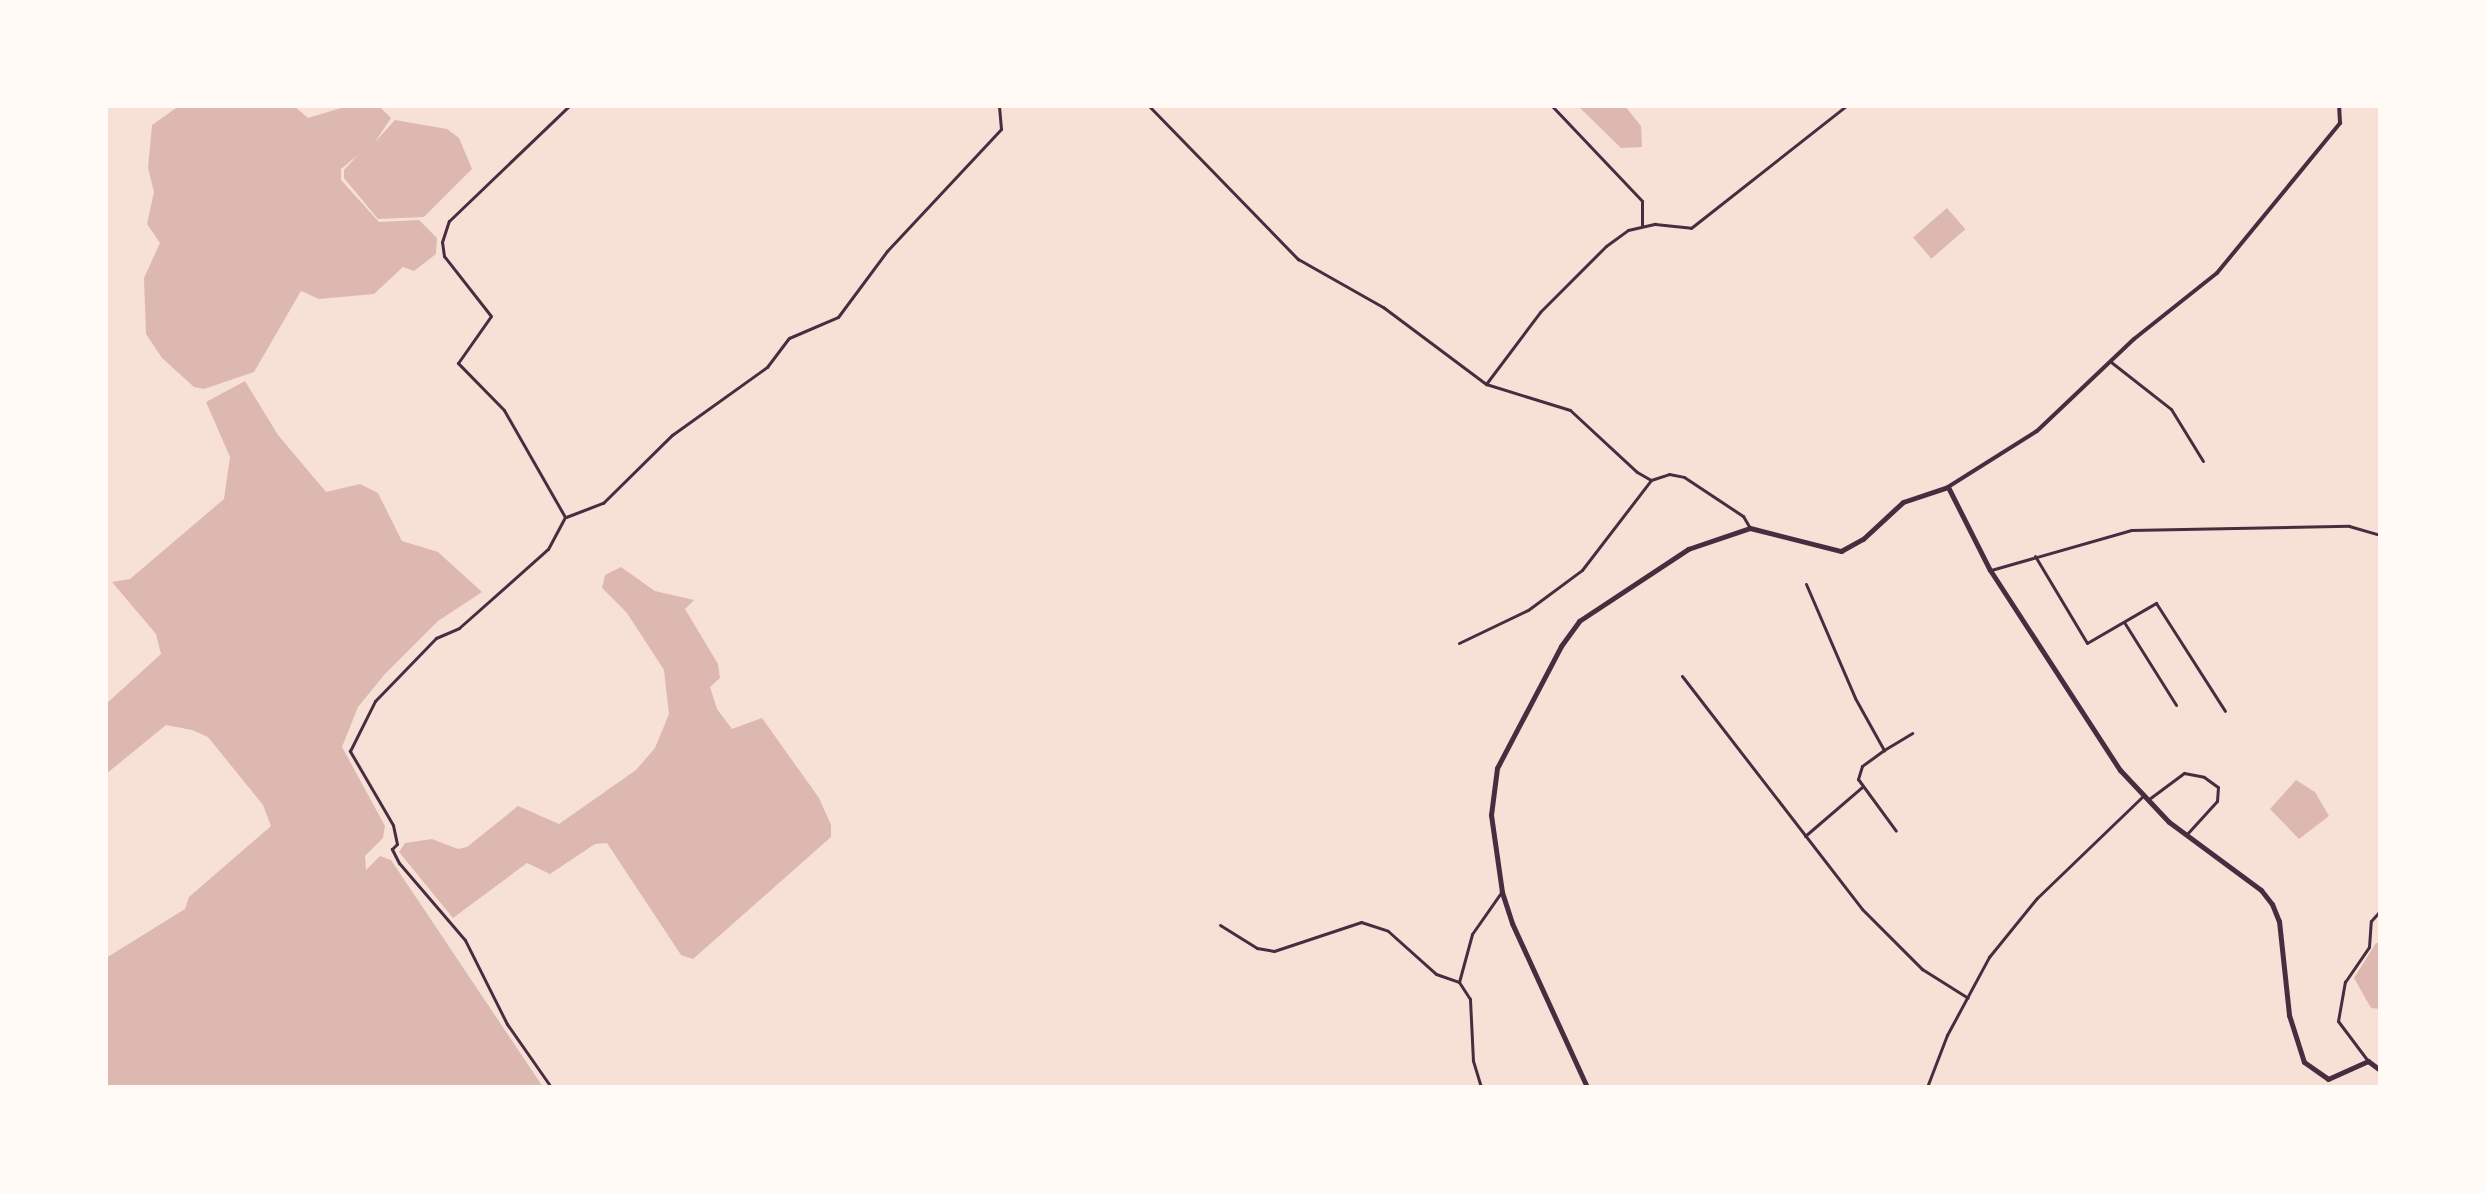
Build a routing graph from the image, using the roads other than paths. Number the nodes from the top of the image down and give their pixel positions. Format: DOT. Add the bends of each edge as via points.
graph roads {
  1 [pos="569,106"];
  2 [pos="999,106"];
  3 [pos="1149,106"];
  4 [pos="1552,106"];
  5 [pos="1846,106"];
  6 [pos="2339,106"];
  7 [pos="1642,227"];
  8 [pos="2111,362"];
  9 [pos="1486,384"];
  10 [pos="2203,461"];
  11 [pos="1651,480"];
  12 [pos="1948,487"];
  13 [pos="565,517"];
  14 [pos="1750,528"];
  15 [pos="2380,535"];
  16 [pos="2034,554"];
  17 [pos="1990,570"];
  18 [pos="1806,584"];
  19 [pos="2124,622"];
  20 [pos="1459,643"];
  21 [pos="1682,676"];
  22 [pos="2176,705"];
  23 [pos="2225,711"];
  24 [pos="1912,733"];
  25 [pos="1884,750"];
  26 [pos="1862,787"];
  27 [pos="2144,799"];
  28 [pos="1896,831"];
  29 [pos="2186,835"];
  30 [pos="1804,837"];
  31 [pos="1502,892"];
  32 [pos="2380,911"];
  33 [pos="1220,925"];
  34 [pos="1459,982"];
  35 [pos="1968,998"];
  36 [pos="2368,1061"];
  37 [pos="2380,1070"];
  38 [pos="551,1087"];
  39 [pos="1481,1087"];
  40 [pos="1587,1087"];
  41 [pos="1927,1087"];
  1 -- 13 [label="street" via="449,221 442,242 444,256 483,299 491,316 458,363 504,410"];
  2 -- 13 [label="street" via="1001,129 887,251 838,317 789,338 767,367 672,435 603,503"];
  3 -- 9 [label="street" via="1298,259 1383,307"];
  4 -- 7 [label="street" via="1642,201"];
  5 -- 7 [label="street" via="1691,228"];
  6 -- 8 [label="street" via="2340,123 2217,273"];
  7 -- 9 [label="street" via="1606,246 1540,312"];
  8 -- 10 [label="street" via="2171,409"];
  8 -- 12 [label="street" via="2037,431"];
  9 -- 11 [label="street" via="1570,410"];
  11 -- 14 [label="street" via="1669,474 1684,477 1743,516"];
  11 -- 20 [label="street" via="1582,570 1528,610"];
  12 -- 14 [label="main road" via="1903,502 1863,539 1841,551"];
  12 -- 17 [label="main road"];
  13 -- 38 [label="street" via="548,549 459,628 436,638 375,701 350,751 393,825 397,844 392,849 399,863 465,940 507,1024"];
  14 -- 31 [label="main road" via="1658,564 1570,631 1497,768 1491,815"];
  15 -- 16 [label="street" via="2349,526 2202,526 2131,530"];
  16 -- 17 [label="street"];
  16 -- 19 [label="street" via="2087,643"];
  17 -- 27 [label="main road"];
  18 -- 25 [label="street" via="1855,698"];
  19 -- 22 [label="street"];
  19 -- 23 [label="street" via="2156,603"];
  21 -- 30 [label="street"];
  24 -- 25 [label="street"];
  25 -- 26 [label="street" via="1857,774"];
  26 -- 28 [label="street"];
  26 -- 30 [label="street"];
  27 -- 29 [label="main road"];
  27 -- 29 [label="street" via="2184,773 2218,787 2217,801"];
  27 -- 35 [label="street" via="2037,898 1989,957"];
  29 -- 36 [label="main road" via="2261,890 2272,904 2279,921 2289,1015 2311,1070 2328,1079"];
  30 -- 35 [label="street" via="1862,909 1922,969"];
  31 -- 34 [label="street" via="1472,934"];
  31 -- 40 [label="main road" via="1523,952"];
  32 -- 36 [label="street" via="2371,921 2369,947 2345,982 2338,1021"];
  33 -- 34 [label="street" via="1257,948 1274,951 1361,922 1388,931 1426,967"];
  34 -- 39 [label="street" via="1470,999 1473,1061"];
  35 -- 41 [label="street"];
  36 -- 37 [label="main road"];
}
